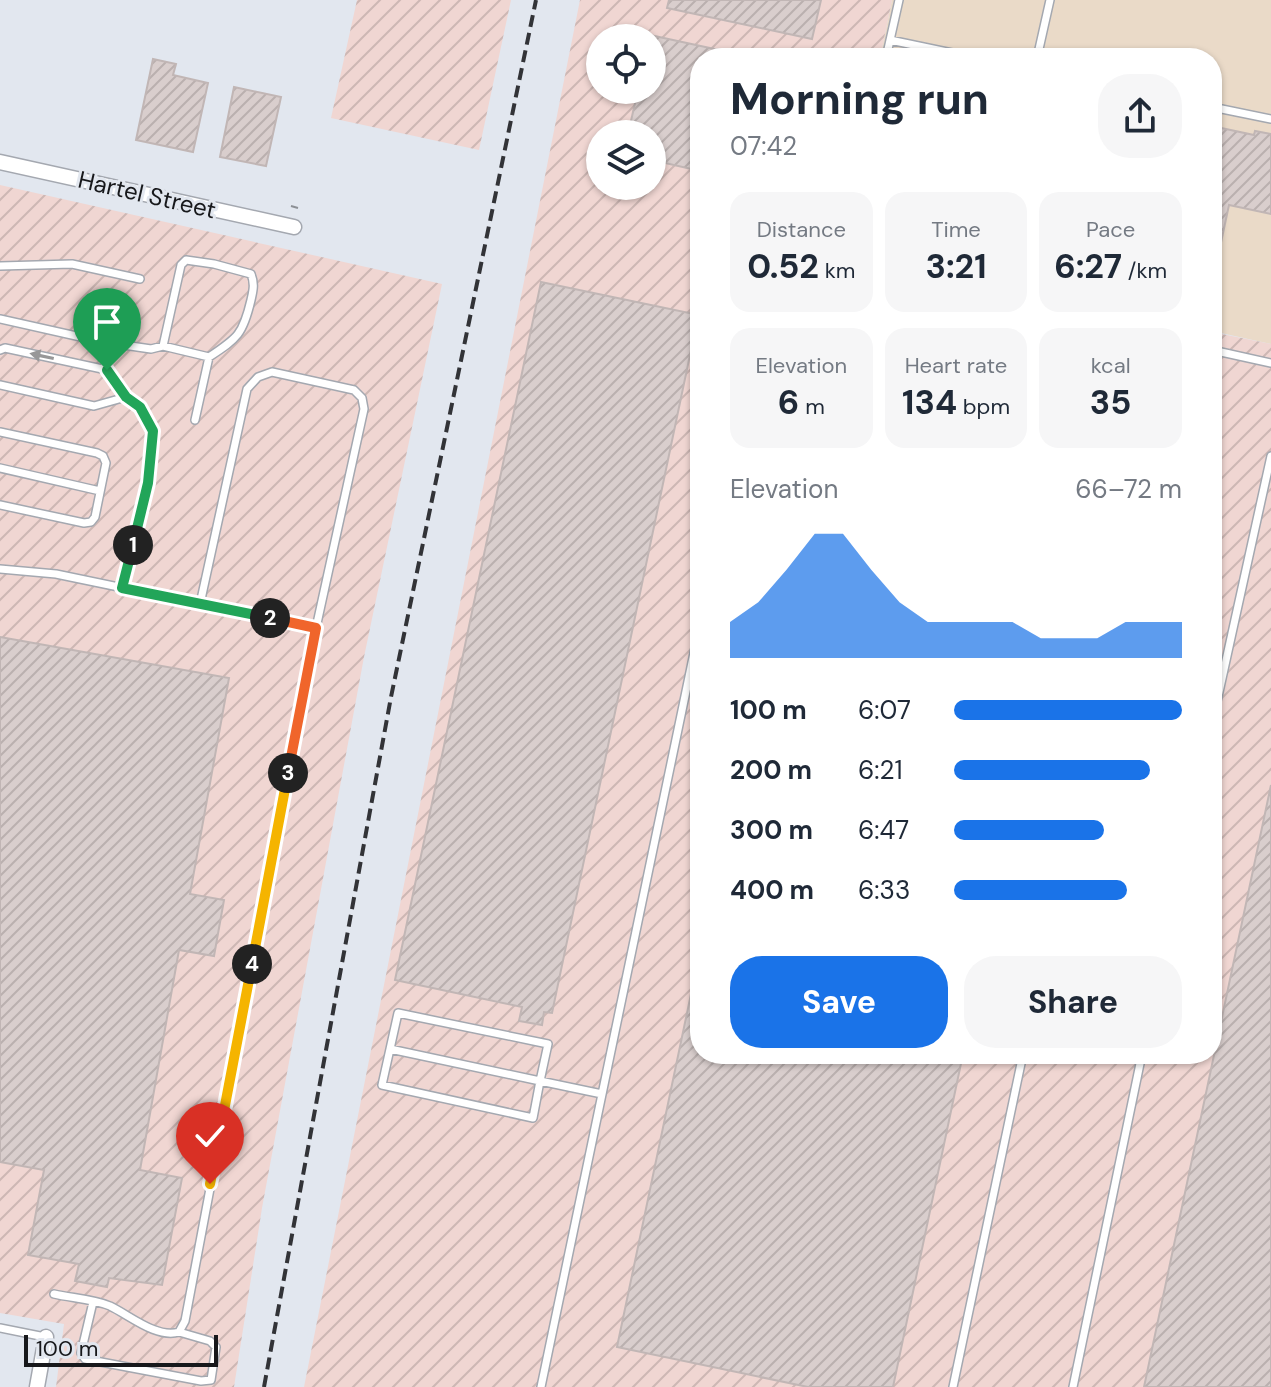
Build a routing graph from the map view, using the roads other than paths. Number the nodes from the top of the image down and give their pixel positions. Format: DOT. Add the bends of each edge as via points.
graph roads {
  1 [pos="899,0"];
  2 [pos="1050,0"];
  3 [pos="890,40"];
  4 [pos="888,48"];
  5 [pos="928,48"];
  6 [pos="1039,48"];
  7 [pos="1222,109"];
  8 [pos="1271,119"];
  9 [pos="0,162"];
  10 [pos="294,227"];
  11 [pos="0,266"];
  12 [pos="140,279"];
  13 [pos="0,319"];
  14 [pos="163,346"];
  15 [pos="0,350"];
  16 [pos="1222,352"];
  17 [pos="209,357"];
  18 [pos="1271,363"];
  19 [pos="0,385"];
  20 [pos="126,397"];
  21 [pos="195,420"];
  22 [pos="0,432"];
  23 [pos="1271,456"];
  24 [pos="0,468"];
  25 [pos="100,491"];
  26 [pos="0,505"];
  27 [pos="0,569"];
  28 [pos="122,588"];
  29 [pos="200,604"];
  30 [pos="316,628"];
  31 [pos="690,672"];
  32 [pos="1222,679"];
  33 [pos="390,1049"];
  34 [pos="1021,1064"];
  35 [pos="1140,1064"];
  36 [pos="540,1081"];
  37 [pos="602,1094"];
  38 [pos="54,1294"];
  39 [pos="93,1302"];
  40 [pos="0,1328"];
  41 [pos="179,1332"];
  42 [pos="46,1337"];
  43 [pos="37,1387"];
  44 [pos="541,1387"];
  45 [pos="953,1387"];
  46 [pos="1073,1387"];
  1 -- 3 [label="lane"];
  2 -- 6 [label="lane"];
  3 -- 4 [label="lane"];
  3 -- 5 [label="lane"];
  7 -- 8 [label="lane"];
  9 -- 10 [label="street, Hartel Street"];
  11 -- 12 [label="lane" via="72,264"];
  13 -- 14 [label="lane" via="103,342"];
  14 -- 17 [label="lane"];
  14 -- 17 [label="lane" via="186,260 251,274 255,283 245,327"];
  20 -- 15 [label="lane, one-way" via="107,370"];
  16 -- 18 [label="lane"];
  17 -- 21 [label="lane"];
  19 -- 20 [label="lane" via="94,406"];
  20 -- 28 [label="lane" via="140,407 153,431 148,483"];
  22 -- 25 [label="lane" via="103,456"];
  23 -- 32 [label="lane"];
  24 -- 25 [label="lane"];
  25 -- 26 [label="lane" via="95,517 84,523"];
  27 -- 28 [label="lane"];
  28 -- 29 [label="lane"];
  29 -- 30 [label="lane"];
  29 -- 30 [label="lane" via="247,389 272,372 354,390 364,409"];
  30 -- 41 [label="lane"];
  31 -- 37 [label="lane"];
  33 -- 36 [label="lane"];
  33 -- 36 [label="lane" via="398,1013 548,1044"];
  33 -- 36 [label="lane" via="382,1085 533,1118"];
  34 -- 45 [label="lane"];
  35 -- 46 [label="lane"];
  36 -- 37 [label="lane"];
  37 -- 44 [label="lane"];
  38 -- 39 [label="lane"];
  39 -- 41 [label="lane" via="162,1332"];
  39 -- 41 [label="lane" via="81,1353 85,1359 211,1380 216,1347"];
  40 -- 42 [label="lane"];
  42 -- 43 [label="street"];
}
